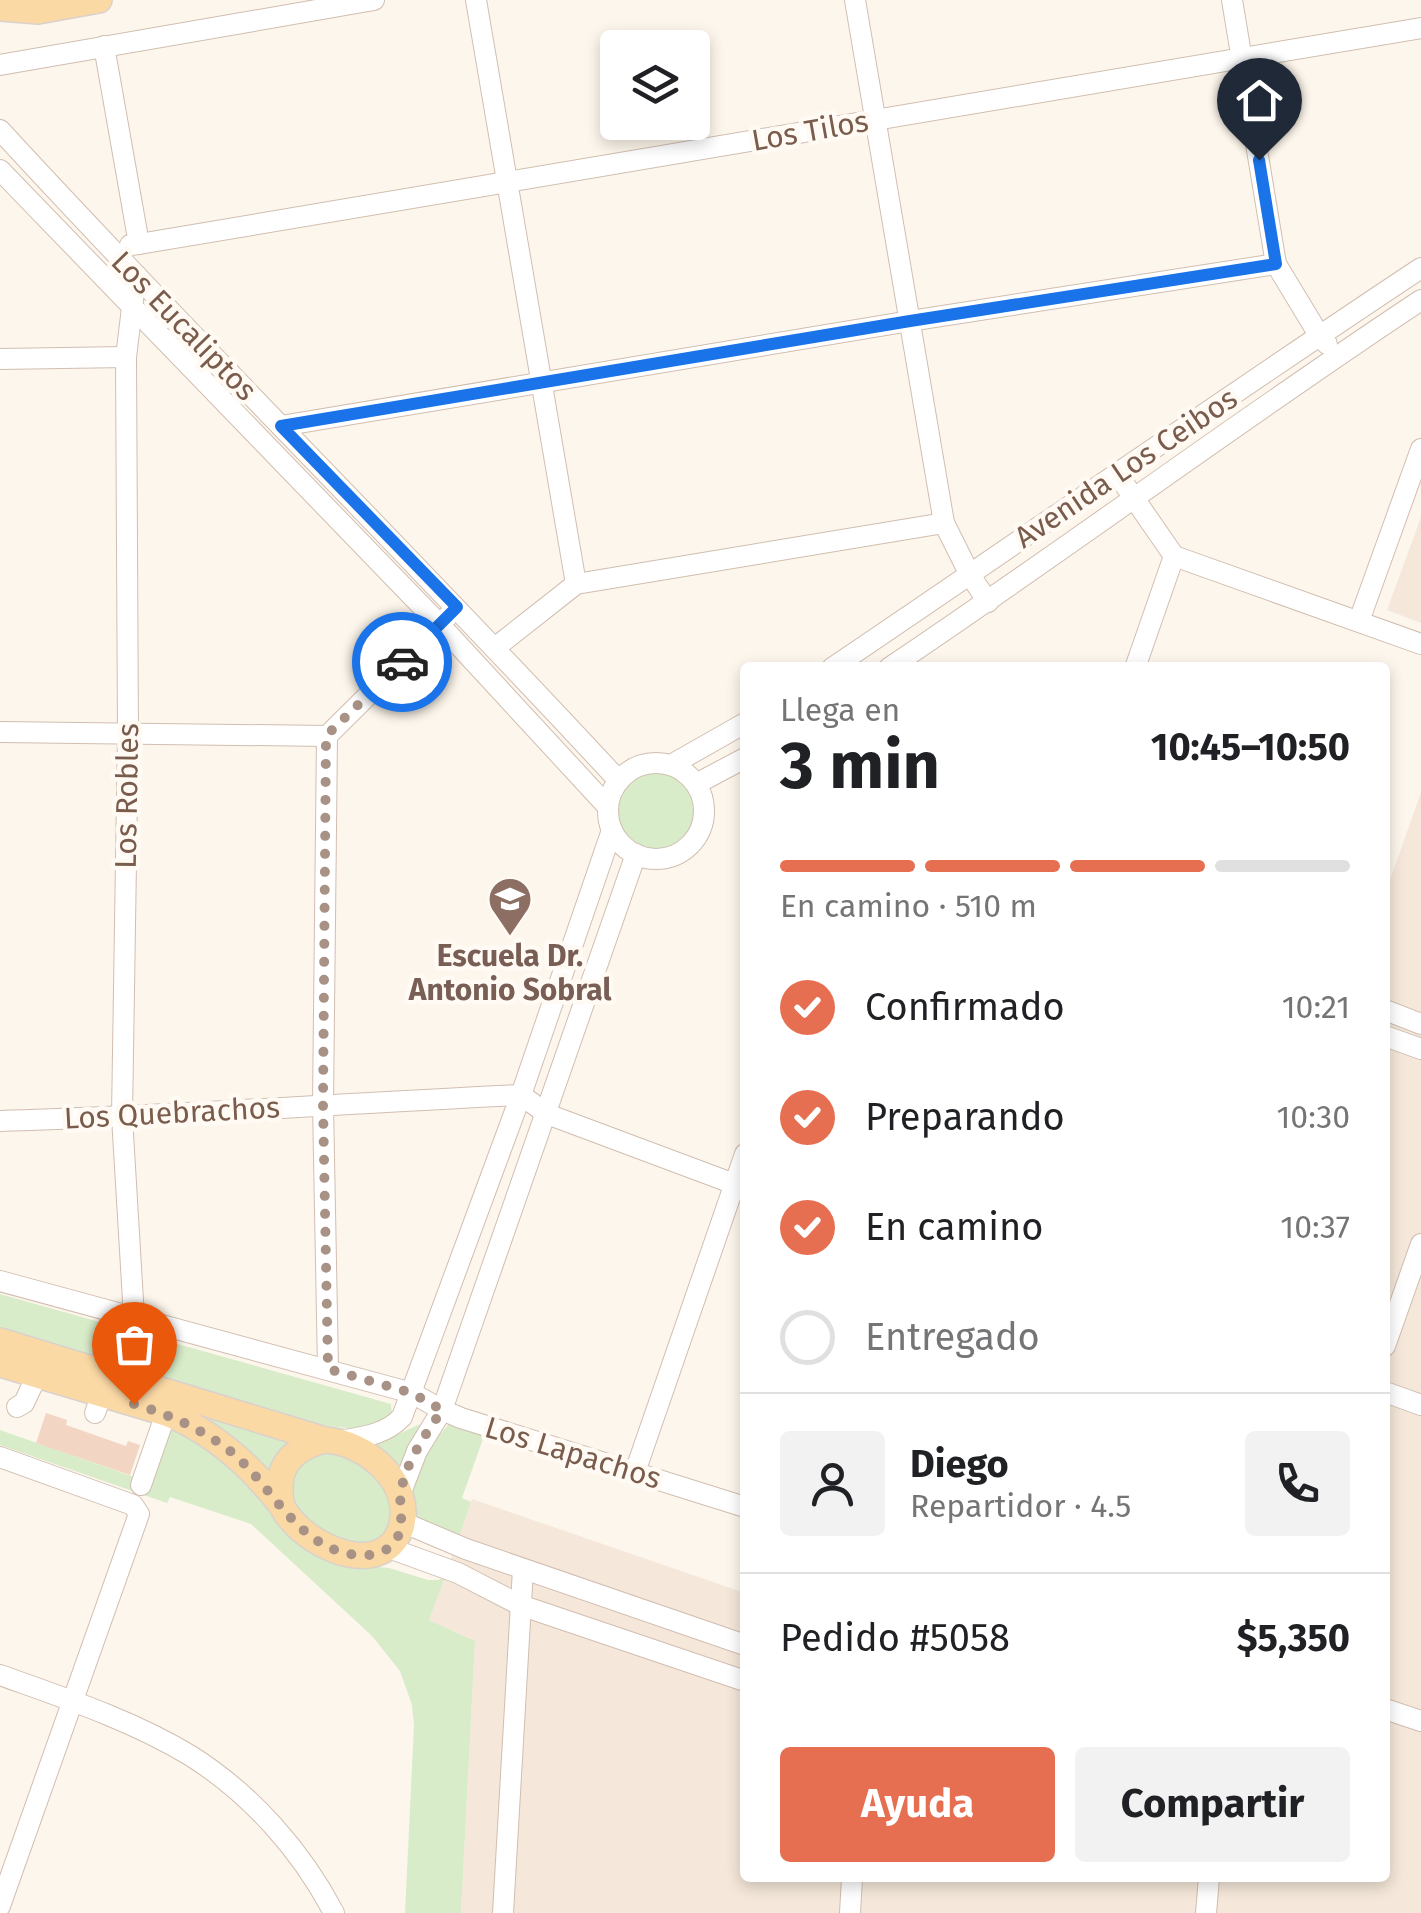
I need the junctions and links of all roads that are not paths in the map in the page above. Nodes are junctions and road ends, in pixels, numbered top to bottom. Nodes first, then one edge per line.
1 (99, 0) edge
2 (374, 0) edge
3 (476, 0) edge
4 (856, 0) edge
5 (1232, 0) edge
6 (0, 8) edge
7 (1421, 28) edge
8 (104, 46) junction
9 (1242, 57) junction
10 (0, 65) edge
11 (877, 119) junction
12 (0, 130) edge
13 (0, 170) edge
14 (508, 182) junction
15 (139, 244) junction
16 (109, 249) junction
17 (85, 258) junction
18 (1276, 264) junction
19 (1421, 268) edge
20 (136, 275) junction
21 (1421, 300) edge
22 (134, 308) junction
23 (910, 321) junction
24 (1319, 335) junction
25 (1338, 356) junction
26 (126, 357) junction
27 (0, 359) edge
28 (542, 383) junction
29 (281, 426) junction
30 (1421, 449) edge
31 (1118, 475) junction
32 (1135, 498) junction
33 (944, 524) junction
34 (1174, 556) junction
35 (970, 575) junction
36 (576, 584) junction
37 (988, 602) junction
38 (457, 607) junction
39 (1359, 621) junction
40 (440, 624) junction
41 (1421, 644) edge
42 (496, 647) junction
43 (841, 662) edge
44 (899, 662) edge
45 (1137, 662) edge
46 (740, 726) edge
47 (0, 732) edge
48 (128, 733) junction
49 (326, 736) junction
50 (740, 761) edge
51 (671, 765) junction
52 (618, 781) junction
53 (696, 784) junction
54 (608, 807) junction
55 (612, 830) junction
56 (636, 854) junction
57 (1390, 1012) edge
58 (1421, 1024) edge
59 (1390, 1038) edge
60 (1421, 1050) edge
61 (521, 1095) junction
62 (323, 1104) junction
63 (547, 1114) junction
64 (122, 1117) junction
65 (0, 1121) edge
66 (740, 1186) edge
67 (1421, 1244) edge
68 (0, 1281) edge
69 (134, 1318) junction
70 (1390, 1332) edge
71 (0, 1341) edge
72 (328, 1369) junction
73 (19, 1370) edge
74 (412, 1393) junction
75 (1390, 1394) edge
76 (1421, 1405) edge
77 (442, 1410) junction
78 (158, 1428) junction
79 (332, 1440) junction
80 (0, 1458) edge
81 (635, 1472) junction
82 (141, 1485) dead end
83 (400, 1495) junction
84 (282, 1506) junction
85 (740, 1506) edge
86 (402, 1522) junction
87 (389, 1548) junction
88 (523, 1569) junction
89 (520, 1604) junction
90 (740, 1643) edge
91 (0, 1675) edge
92 (740, 1679) edge
93 (74, 1702) junction
94 (1390, 1711) edge
95 (1421, 1722) edge
96 (852, 1882) edge
97 (1209, 1882) edge
98 (0, 1905) edge
99 (20, 1913) edge
100 (334, 1913) edge
101 (503, 1913) edge
102 (850, 1913) edge
103 (1206, 1913) edge

1 - 6 main road
2 - 8 street
3 - 14 street
4 - 11 street
5 - 9 street
7 - 9 street, Los Tilos
8 - 10 street
8 - 15 street
9 - 11 street, Los Tilos
9 - 18 street
11 - 14 street, Los Tilos
11 - 23 street
12 - 16 street, Los Eucaliptos
13 - 17 street, Los Eucaliptos
14 - 15 street, Los Tilos
14 - 28 street
15 - 16 street
16 - 17 street
16 - 20 street, Los Eucaliptos
17 - 22 street, Los Eucaliptos
18 - 23 street
18 - 24 street
19 - 24 street, Avenida Los Ceibos
20 - 22 street, Los Robles
20 - 29 street, Los Eucaliptos
21 - 25 street, Avenida Los Ceibos
22 - 26 street, Los Robles
22 - 40 street, Los Eucaliptos
23 - 28 street
23 - 33 street
24 - 25 street
24 - 31 street, Avenida Los Ceibos
25 - 32 street, Avenida Los Ceibos
26 - 27 street
26 - 48 street, Los Robles
28 - 29 street
28 - 36 street
29 - 38 street, Los Eucaliptos
30 - 39 street
31 - 32 street
31 - 35 street, Avenida Los Ceibos
32 - 34 street
32 - 37 street, Avenida Los Ceibos
33 - 35 street
33 - 36 street
34 - 39 street
34 - 45 street
35 - 37 street
35 - 43 street, Avenida Los Ceibos
36 - 42 street
37 - 44 street, Avenida Los Ceibos
38 - 40 street
38 - 42 street, Los Eucaliptos
39 - 41 street
40 - 49 street
40 - 54 street, Los Eucaliptos
42 - 52 street, Los Eucaliptos
46 - 51 street
47 - 48 street
48 - 49 street
48 - 64 street, Los Robles
49 - 62 street
50 - 53 street
51 - 52 street
51 - 53 street
52 - 54 street
53 - 56 street
54 - 55 street
55 - 56 street
55 - 61 street
56 - 63 street
57 - 58 street
59 - 60 street
61 - 62 street, Los Quebrachos
61 - 63 street
61 - 74 street
62 - 64 street, Los Quebrachos
62 - 72 street
63 - 66 street
63 - 77 street
64 - 65 street, Los Quebrachos
64 - 69 street, Los Robles
66 - 81 street
67 - 70 street
68 - 69 street, Los Lapachos
69 - 72 street, Los Lapachos
71 - 79 main road
72 - 74 street, Los Lapachos
73 - 78 main road
74 - 77 street, Los Lapachos
74 - 79 street
75 - 76 street
77 - 81 street, Los Lapachos
77 - 83 street
78 - 82 street
78 - 84 main road
79 - 83 main road
79 - 84 main road
80 - 93 street
81 - 85 street, Los Lapachos
83 - 86 main road
84 - 87 main road
86 - 87 main road
86 - 88 street
87 - 89 street
88 - 89 street
88 - 90 street
89 - 92 street
89 - 101 street
91 - 93 street
93 - 98 street
93 - 100 street
94 - 95 street
96 - 102 street
97 - 103 street
98 - 99 street

